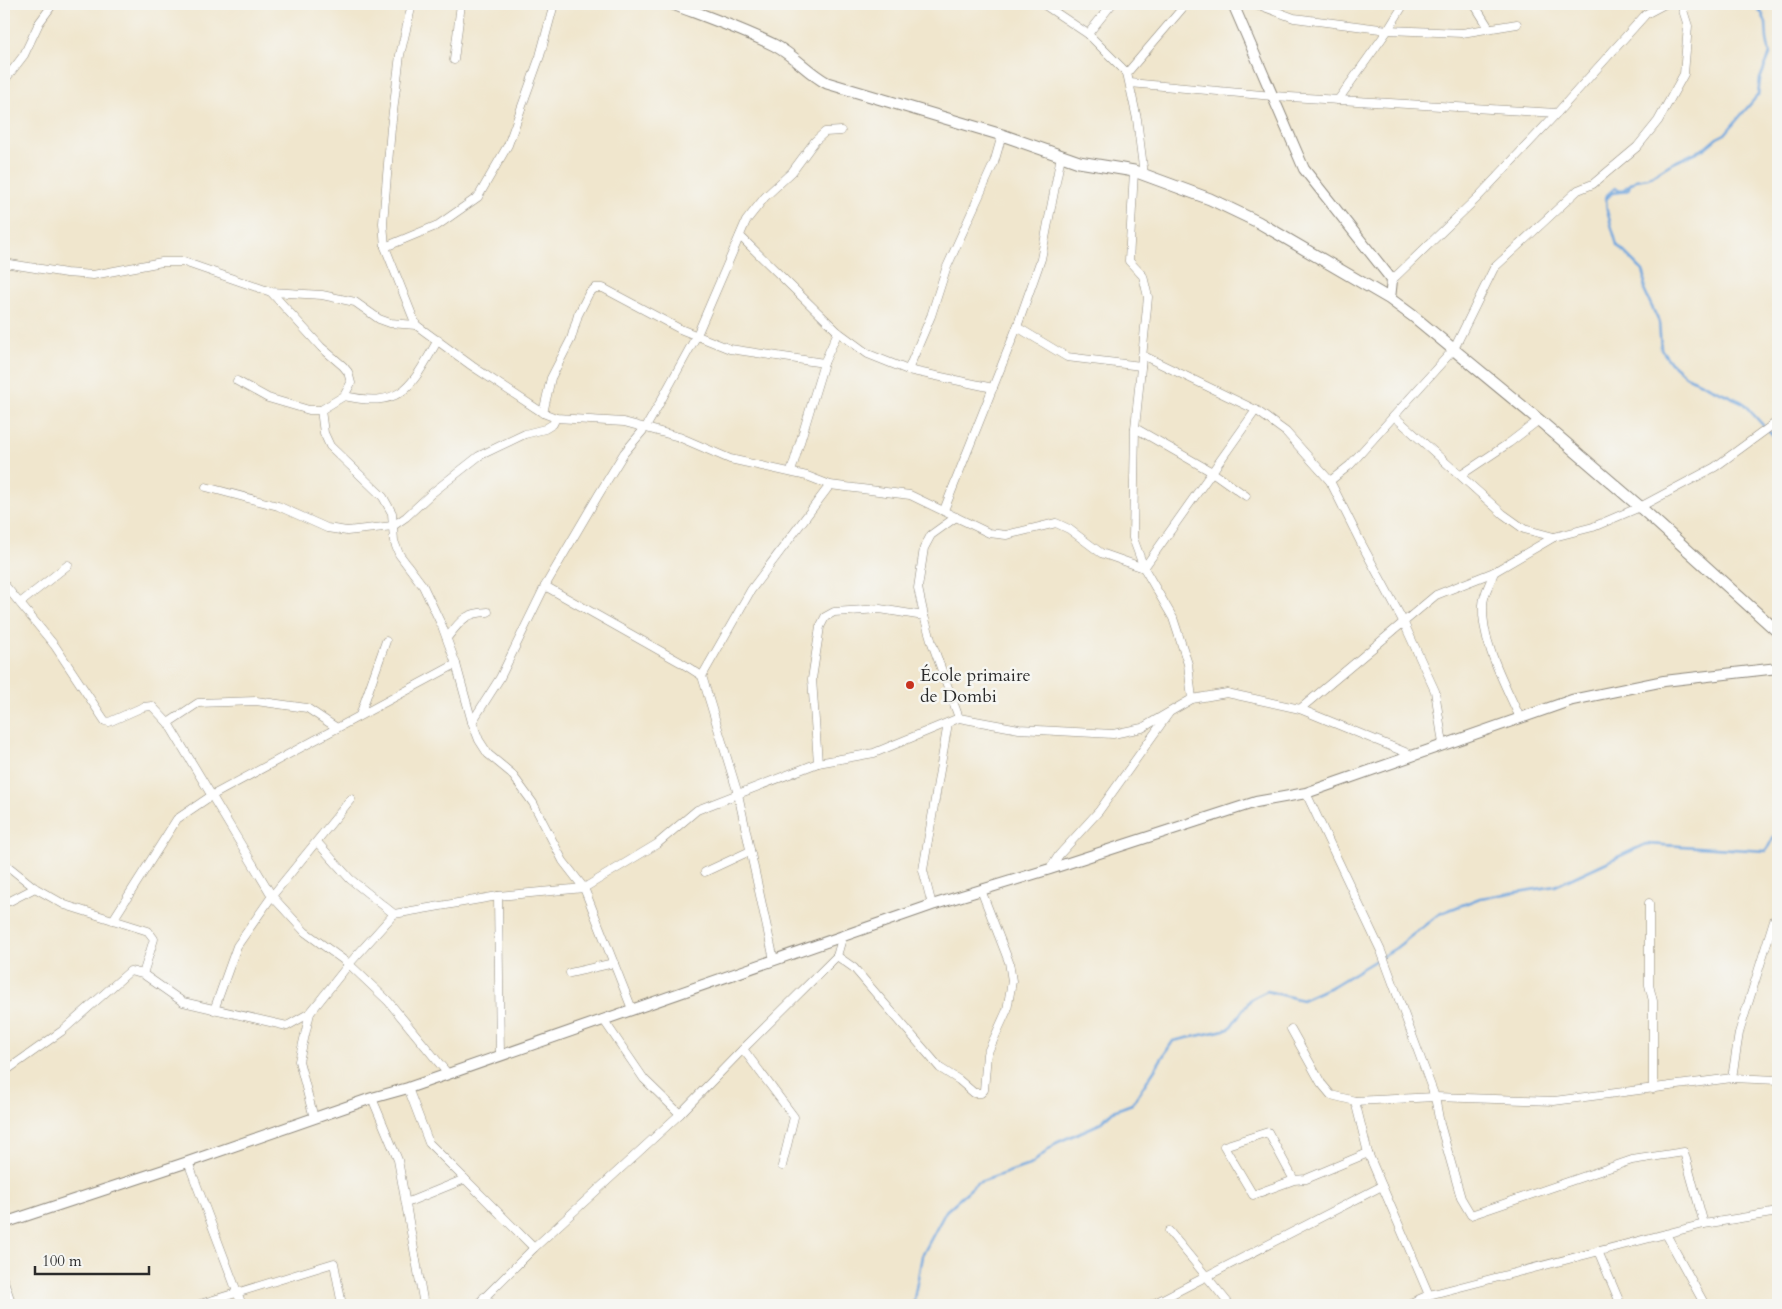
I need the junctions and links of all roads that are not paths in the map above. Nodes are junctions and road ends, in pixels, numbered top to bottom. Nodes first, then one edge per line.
1 (53, 4) edge
2 (412, 4) edge
3 (461, 4) edge
4 (554, 4) edge
5 (673, 4) edge
6 (1043, 4) edge
7 (1112, 4) edge
8 (1186, 4) edge
9 (1233, 4) edge
10 (1256, 4) edge
11 (1404, 4) edge
12 (1474, 4) edge
13 (1665, 4) edge
14 (1681, 4) edge
15 (1517, 24) dead end
16 (1489, 28) junction
17 (1388, 30) junction
18 (1088, 34) junction
19 (454, 60) dead end
20 (1127, 73) junction
21 (4, 81) edge
22 (1130, 83) junction
23 (1273, 96) junction
24 (1338, 100) junction
25 (1557, 114) junction
26 (841, 131) dead end
27 (1002, 135) junction
28 (1061, 156) junction
29 (1139, 173) junction
30 (740, 236) junction
31 (385, 247) junction
32 (4, 263) edge
33 (1392, 280) junction
34 (271, 292) junction
35 (1390, 299) junction
36 (416, 325) junction
37 (1018, 327) junction
38 (838, 332) junction
39 (697, 335) junction
40 (438, 340) junction
41 (1454, 349) junction
42 (1142, 355) junction
43 (824, 363) junction
44 (1141, 366) junction
45 (908, 370) junction
46 (237, 381) dead end
47 (993, 388) junction
48 (344, 396) junction
49 (322, 410) junction
50 (1256, 410) junction
51 (543, 412) junction
52 (1394, 416) junction
53 (556, 418) junction
54 (1539, 420) junction
55 (1778, 421) edge
56 (646, 427) junction
57 (1134, 428) junction
58 (791, 472) junction
59 (1212, 472) junction
60 (1461, 475) junction
61 (1330, 481) junction
62 (830, 485) junction
63 (206, 487) dead end
64 (1246, 496) dead end
65 (1640, 507) junction
66 (944, 510) junction
67 (956, 517) junction
68 (393, 526) junction
69 (1554, 537) junction
70 (68, 566) dead end
71 (1144, 568) junction
72 (1494, 572) junction
73 (4, 584) edge
74 (544, 586) junction
75 (20, 604) junction
76 (488, 612) dead end
77 (924, 616) junction
78 (1403, 621) junction
79 (1778, 632) edge
80 (447, 638) junction
81 (386, 642) dead end
82 (456, 664) junction
83 (1778, 668) edge
84 (702, 676) junction
85 (1192, 699) junction
86 (1300, 708) junction
87 (1170, 711) junction
88 (360, 715) junction
89 (959, 718) junction
90 (1520, 718) junction
91 (472, 722) junction
92 (168, 723) junction
93 (948, 723) junction
94 (337, 728) junction
95 (1443, 744) junction
96 (1412, 755) junction
97 (818, 763) junction
98 (1306, 793) junction
99 (738, 794) junction
100 (211, 796) junction
101 (351, 799) dead end
102 (317, 842) junction
103 (750, 851) junction
104 (4, 863) edge
105 (1050, 870) junction
106 (704, 872) dead end
107 (35, 888) junction
108 (584, 888) junction
109 (980, 890) junction
110 (272, 896) junction
111 (498, 896) junction
112 (4, 902) edge
113 (1649, 903) dead end
114 (932, 905) junction
115 (394, 914) junction
116 (113, 920) junction
117 (1774, 920) dead end
118 (843, 936) junction
119 (837, 956) junction
120 (774, 960) junction
121 (614, 963) junction
122 (349, 964) junction
123 (570, 973) dead end
124 (143, 974) junction
125 (632, 1009) junction
126 (214, 1010) junction
127 (310, 1013) junction
128 (603, 1019) junction
129 (1290, 1029) dead end
130 (743, 1050) junction
131 (500, 1056) junction
132 (4, 1072) edge
133 (448, 1074) junction
134 (1732, 1078) junction
135 (1778, 1080) edge
136 (408, 1088) junction
137 (1653, 1089) junction
138 (1435, 1097) junction
139 (372, 1098) junction
140 (1355, 1101) junction
141 (680, 1114) junction
142 (314, 1118) junction
143 (1368, 1153) junction
144 (188, 1162) junction
145 (782, 1166) dead end
146 (465, 1179) junction
147 (1294, 1180) junction
148 (1382, 1186) junction
149 (406, 1203) junction
150 (1778, 1212) edge
151 (4, 1223) edge
152 (1704, 1224) junction
153 (1169, 1231) dead end
154 (1666, 1234) junction
155 (534, 1248) junction
156 (1598, 1252) junction
157 (1206, 1277) junction
158 (4, 1280) edge
159 (237, 1293) junction
160 (1430, 1295) junction
161 (484, 1297) junction
162 (12, 1305) edge
163 (197, 1305) edge
164 (242, 1305) edge
165 (342, 1305) edge
166 (424, 1305) edge
167 (477, 1305) edge
168 (493, 1305) edge
169 (1153, 1305) edge
170 (1230, 1305) edge
171 (1406, 1305) edge
172 (1621, 1305) edge
173 (1705, 1305) edge

1 - 21 street
2 - 31 street
3 - 19 street
4 - 31 street
5 - 27 main road
6 - 18 street
7 - 18 street
8 - 20 street
9 - 23 street
10 - 17 street
11 - 17 street
12 - 16 street
13 - 25 street
14 - 41 street
15 - 16 street
16 - 17 street
17 - 24 street
18 - 20 street
20 - 22 street
22 - 23 street
22 - 29 street
23 - 24 street
23 - 33 street
24 - 25 street
25 - 33 street
26 - 30 street
27 - 28 main road
27 - 45 street
28 - 29 main road
28 - 37 street
29 - 35 main road
29 - 42 street
30 - 38 street
30 - 39 street
31 - 36 street
32 - 34 street
33 - 35 street
34 - 36 street
34 - 48 street
35 - 41 main road
36 - 40 street
37 - 44 street
37 - 47 street
38 - 43 street
38 - 45 street
39 - 43 street
39 - 51 street
39 - 56 street
40 - 48 street
40 - 51 street
41 - 52 street
41 - 54 main road
42 - 44 street
42 - 50 street
43 - 58 street
44 - 57 street
45 - 47 street
46 - 49 street
47 - 66 street
48 - 49 street
49 - 68 street
50 - 59 street
50 - 61 street
51 - 53 street
52 - 60 street
52 - 61 street
53 - 56 street
53 - 68 street
54 - 60 street
54 - 65 main road
55 - 65 street
56 - 58 street
56 - 74 street
57 - 59 street
57 - 71 street
58 - 62 street
59 - 64 street
59 - 71 street
60 - 69 street
61 - 78 street
62 - 66 street
62 - 84 street
63 - 68 street
65 - 69 street
65 - 79 main road
66 - 67 street
67 - 71 street
67 - 77 street
68 - 80 street
69 - 72 street
70 - 75 street
71 - 85 street
72 - 78 street
72 - 90 street
73 - 75 street
74 - 84 street
74 - 91 street
75 - 92 street
76 - 80 street
77 - 89 street
77 - 97 street
78 - 86 street
78 - 95 street
80 - 82 street
81 - 88 street
82 - 88 street
82 - 91 street
83 - 90 street
84 - 99 street
85 - 86 street
85 - 87 street
86 - 96 street
87 - 89 street
87 - 105 street
88 - 94 street
89 - 93 street
90 - 95 street
91 - 108 street
92 - 94 street
92 - 100 street
93 - 97 street
93 - 114 street
94 - 100 street
95 - 96 street
96 - 98 street
97 - 99 street
98 - 105 street
98 - 138 street
99 - 103 street
99 - 108 street
100 - 110 street
100 - 116 street
101 - 102 street
102 - 110 street
102 - 115 street
103 - 106 street
103 - 120 street
104 - 107 street
105 - 109 street
107 - 112 street
107 - 116 street
108 - 111 street
108 - 121 street
109 - 114 street
109 - 119 street
110 - 122 street
110 - 126 street
111 - 115 street
111 - 131 street
113 - 137 street
114 - 118 street
115 - 122 street
116 - 124 street
117 - 134 street
118 - 119 street
118 - 120 street
119 - 130 street
120 - 125 street
121 - 123 street
121 - 125 street
122 - 127 street
122 - 133 street
124 - 126 street
124 - 132 street
125 - 128 street
126 - 127 street
127 - 142 street
128 - 131 street
128 - 141 street
129 - 140 street
130 - 141 street
130 - 145 street
131 - 133 street
133 - 136 street
134 - 135 street
134 - 137 street
136 - 139 street
136 - 146 street
137 - 138 street
138 - 140 street
138 - 152 street
139 - 142 street
139 - 149 street
140 - 143 street
141 - 155 street
142 - 144 street
143 - 147 street
143 - 148 street
144 - 151 street
144 - 159 street
146 - 149 street
146 - 155 street
147 - 147 street
148 - 157 street
148 - 160 street
149 - 166 street
150 - 152 street
152 - 154 street
153 - 157 street
154 - 156 street
154 - 173 street
155 - 161 street
156 - 160 street
156 - 172 street
157 - 169 street
157 - 170 street
158 - 162 street
159 - 163 street
159 - 164 street
159 - 165 street
160 - 171 street
161 - 167 street
161 - 168 street

